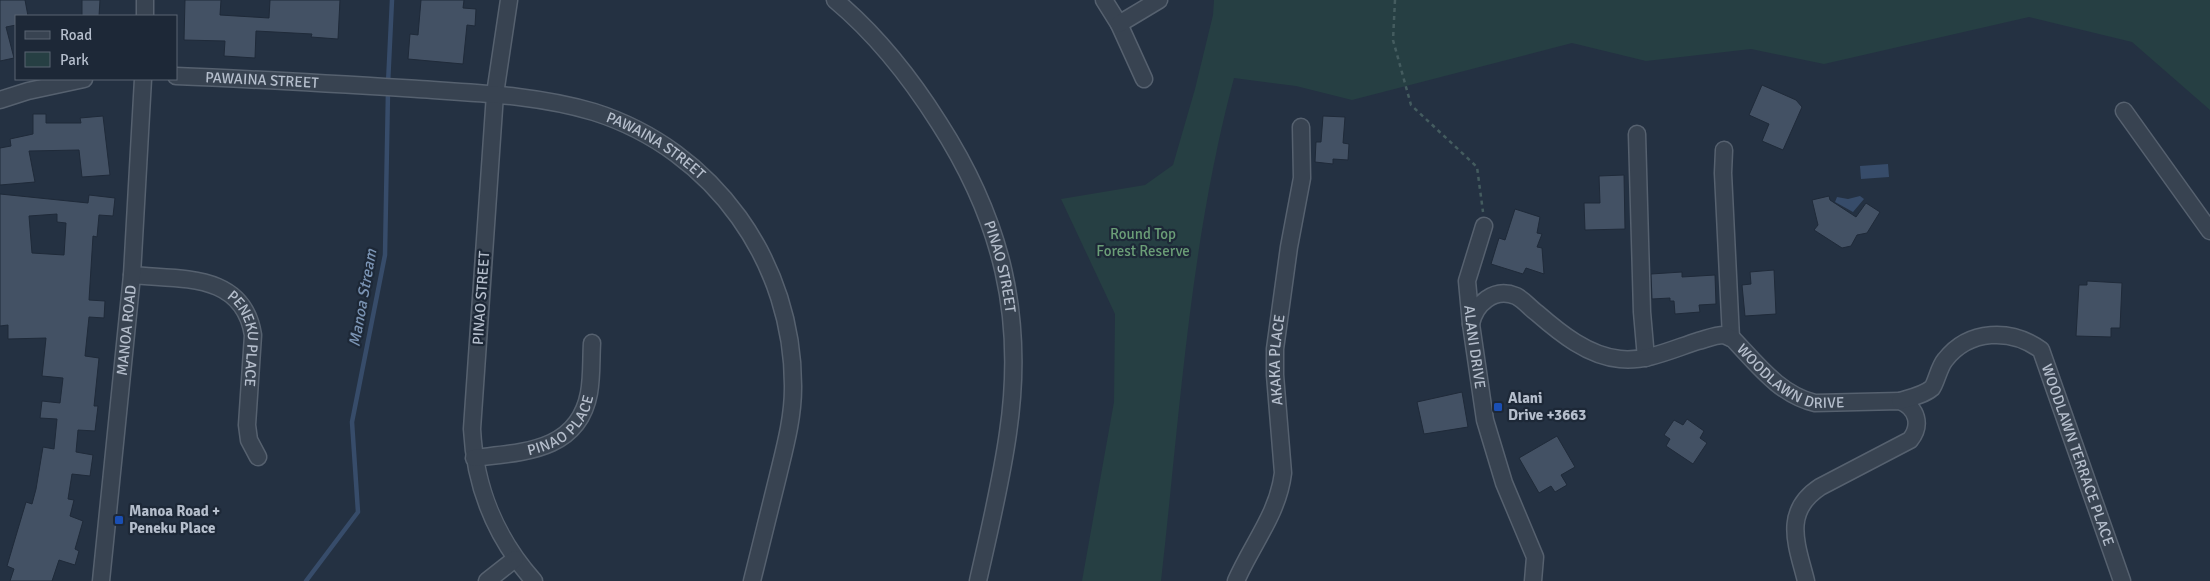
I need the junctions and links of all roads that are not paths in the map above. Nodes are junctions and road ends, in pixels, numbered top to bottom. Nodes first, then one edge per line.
1 (145, 0) edge
2 (509, 0) edge
3 (834, 0) edge
4 (1104, 0) edge
5 (1159, 0) edge
6 (145, 15) edge
7 (1119, 24) junction
8 (178, 76) edge
9 (1144, 79) dead end
10 (79, 80) edge
11 (143, 80) edge
12 (495, 94) junction
13 (0, 100) edge
14 (2124, 111) dead end
15 (1301, 128) dead end
16 (1636, 134) dead end
17 (1724, 150) dead end
18 (1484, 226) road end
19 (2210, 232) edge
20 (132, 275) junction
21 (1471, 324) junction
22 (1731, 338) junction
23 (592, 343) dead end
24 (1646, 358) junction
25 (1900, 401) junction
26 (258, 457) dead end
27 (474, 458) junction
28 (515, 559) junction
29 (101, 581) edge
30 (487, 581) edge
31 (534, 581) edge
32 (752, 581) edge
33 (978, 581) edge
34 (1236, 581) edge
35 (1533, 581) edge
36 (1806, 581) edge
37 (2122, 581) edge

1 - 6 street
2 - 12 street, PINAO STREET
3 - 33 street, PINAO STREET
4 - 7 street
5 - 7 street
7 - 9 street
8 - 12 street, PAWAINA STREET
10 - 13 street
11 - 20 street, MANOA ROAD
12 - 27 street, PINAO STREET
12 - 32 street, PAWAINA STREET
14 - 19 street
15 - 34 street, AKAKA PLACE
16 - 24 street
17 - 22 street
18 - 21 street, ALANI DRIVE
20 - 26 street, PENEKU PLACE
20 - 29 street, MANOA ROAD
21 - 24 street, WOODLAWN DRIVE
21 - 35 street, ALANI DRIVE
22 - 24 street, WOODLAWN DRIVE
22 - 25 street, WOODLAWN DRIVE
23 - 27 street, PINAO PLACE
25 - 36 street
25 - 37 street, WOODLAWN TERRACE PLACE
27 - 28 street, PINAO STREET
28 - 30 street
28 - 31 street, PINAO STREET

